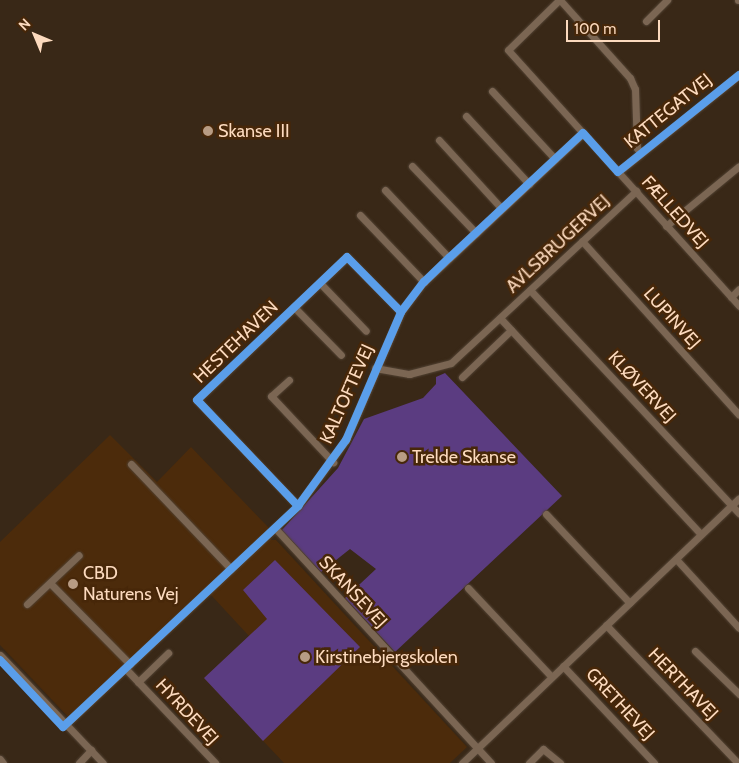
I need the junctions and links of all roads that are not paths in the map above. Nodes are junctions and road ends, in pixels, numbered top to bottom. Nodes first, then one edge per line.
1 (560, 0) edge
2 (667, 0) edge
3 (646, 21) dead end
4 (739, 75) edge
5 (492, 91) dead end
6 (466, 116) dead end
7 (583, 133) junction
8 (439, 140) dead end
9 (641, 153) junction
10 (555, 159) junction
11 (412, 166) dead end
12 (739, 166) edge
13 (618, 172) junction
14 (528, 184) junction
15 (386, 190) dead end
16 (636, 191) junction
17 (502, 209) junction
18 (360, 216) dead end
19 (666, 226) junction
20 (476, 234) junction
21 (582, 241) junction
22 (449, 258) junction
23 (424, 282) junction
24 (320, 283) junction
25 (739, 289) edge
26 (530, 290) junction
27 (731, 297) junction
28 (739, 306) edge
29 (294, 307) junction
30 (401, 312) junction
31 (500, 318) junction
32 (511, 330) junction
33 (366, 331) dead end
34 (341, 356) dead end
35 (375, 368) junction
36 (462, 377) dead end
37 (289, 380) dead end
38 (739, 414) edge
39 (333, 462) junction
40 (131, 464) dead end
41 (739, 498) edge
42 (732, 505) junction
43 (298, 506) junction
44 (739, 513) edge
45 (546, 514) dead end
46 (275, 528) junction
47 (701, 534) junction
48 (79, 555) dead end
49 (676, 559) junction
50 (231, 569) junction
51 (50, 583) junction
52 (468, 588) dead end
53 (630, 602) junction
54 (28, 604) dead end
55 (606, 625) junction
56 (739, 628) edge
57 (695, 651) dead end
58 (168, 653) dead end
59 (0, 655) edge
60 (128, 666) junction
61 (563, 666) junction
62 (552, 676) junction
63 (138, 682) junction
64 (739, 694) edge
65 (66, 724) junction
66 (478, 748) junction
67 (91, 750) junction
68 (0, 760) edge
69 (3, 763) edge
70 (79, 763) edge
71 (103, 763) edge
72 (215, 763) edge
73 (462, 763) edge
74 (492, 763) edge
75 (529, 763) edge
76 (560, 763) edge
77 (654, 763) edge
78 (738, 763) edge

1 - 7 street, FÆLLEDVEJ
1 - 9 street
2 - 3 street
4 - 9 street, KATTEGATVEJ
5 - 10 street
6 - 14 street
7 - 10 street, KALTOFTEVEJ
7 - 13 street, FÆLLEDVEJ
8 - 17 street
9 - 13 street, KATTEGATVEJ
10 - 14 street, KALTOFTEVEJ
11 - 20 street
12 - 19 street
13 - 16 street, FÆLLEDVEJ
14 - 17 street, KALTOFTEVEJ
15 - 22 street
16 - 19 street, FÆLLEDVEJ
16 - 21 street, AVLSBRUGERVEJ
17 - 20 street, KALTOFTEVEJ
18 - 23 street
19 - 27 street, FÆLLEDVEJ
20 - 22 street, KALTOFTEVEJ
21 - 26 street, AVLSBRUGERVEJ
21 - 38 street, LUPINVEJ
22 - 23 street, KALTOFTEVEJ
23 - 30 street, KALTOFTEVEJ
24 - 29 street, HESTEHAVEN
24 - 30 street, HESTEHAVEN
24 - 33 street
25 - 27 street
26 - 31 street, AVLSBRUGERVEJ
26 - 42 street, KLØVERVEJ
27 - 28 street, FÆLLEDVEJ
29 - 34 street
29 - 43 street, HESTEHAVEN
30 - 35 street, KALTOFTEVEJ
31 - 32 street
31 - 35 street, AVLSBRUGERVEJ
32 - 36 street
32 - 47 street
35 - 39 street, KALTOFTEVEJ
37 - 39 street, KALTOFTEVEJ
39 - 43 street, KALTOFTEVEJ
40 - 50 street
41 - 42 street
42 - 44 street, KLØVERVEJ
42 - 47 street
43 - 46 street, KALTOFTEVEJ
45 - 53 street
46 - 50 street, KALTOFTEVEJ
46 - 66 street, SKANSEVEJ
47 - 49 street
48 - 51 street
49 - 53 street
49 - 56 street
50 - 60 street, KALTOFTEVEJ
51 - 54 street
51 - 60 street, HYRDEVEJ
52 - 62 street
53 - 55 street
55 - 61 street
55 - 78 street, HERTHAVEJ
57 - 64 street
58 - 63 street, HYRDEVEJ
59 - 65 street
60 - 63 street, HYRDEVEJ
60 - 65 street, KALTOFTEVEJ
61 - 62 street
61 - 77 street, GRETHEVEJ
62 - 66 street
63 - 72 street, HYRDEVEJ
65 - 67 street
66 - 73 street
66 - 74 street, SKANSEVEJ
67 - 70 street
67 - 71 street
68 - 69 street
75 - 76 street

